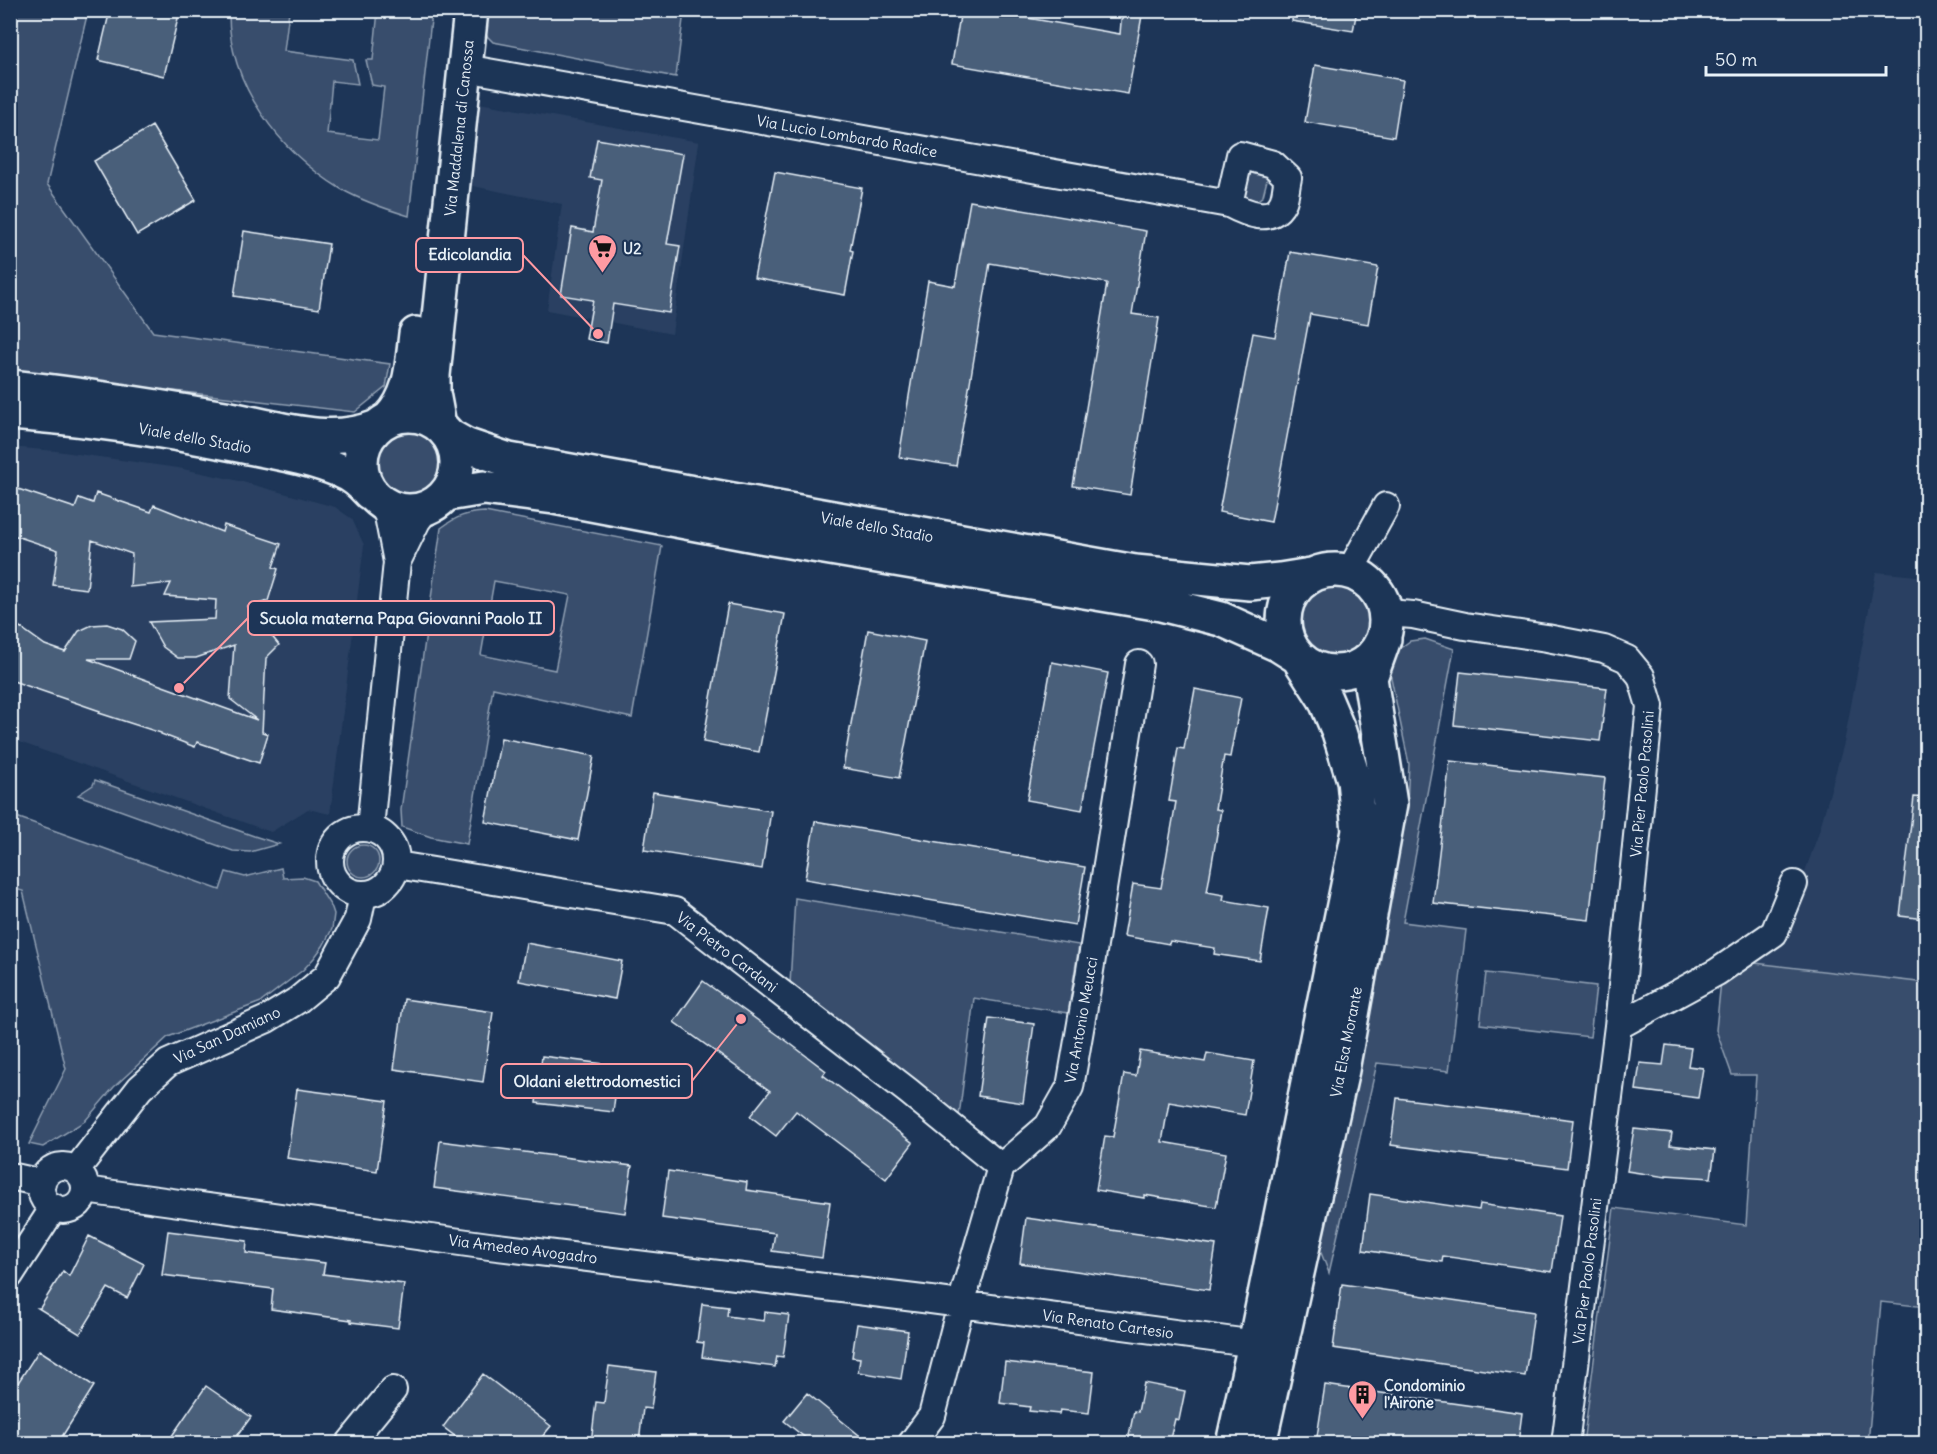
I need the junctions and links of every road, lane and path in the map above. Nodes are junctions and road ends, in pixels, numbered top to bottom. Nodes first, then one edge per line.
1 (453, 10) edge
2 (471, 10) edge
3 (453, 78) junction
4 (438, 131) junction
5 (451, 203) junction
6 (1229, 204) dead end
7 (427, 232) junction
8 (10, 387) edge
9 (10, 413) edge
10 (383, 423) junction
11 (444, 430) junction
12 (376, 498) junction
13 (437, 501) junction
14 (1386, 506) dead end
15 (397, 562) junction
16 (1350, 571) junction
17 (1311, 575) junction
18 (1394, 622) junction
19 (1298, 657) junction
20 (1139, 664) dead end
21 (370, 828) junction
22 (397, 865) junction
23 (1794, 884) dead end
24 (363, 895) junction
25 (1618, 1026) junction
26 (1342, 1070) junction
27 (1310, 1072) junction
28 (1001, 1167) junction
29 (10, 1176) edge
30 (81, 1180) junction
31 (42, 1183) junction
32 (54, 1207) junction
33 (10, 1275) edge
34 (961, 1304) junction
35 (1268, 1346) junction
36 (393, 1390) dead end
37 (349, 1443) edge
38 (911, 1443) edge
39 (1233, 1443) edge
40 (1259, 1443) edge
41 (1565, 1443) edge

1 - 3 street
2 - 3 street, Via Maddalena di Canossa
3 - 4 street, Via Maddalena di Canossa
3 - 5 street, Via Maddalena di Canossa
3 - 6 street, Via Lucio Lombardo Radice
4 - 5 street
4 - 7 street, Via Maddalena di Canossa
5 - 7 street
5 - 11 street, Via Maddalena di Canossa
7 - 10 street, Via Maddalena di Canossa
8 - 10 street, Viale dello Stadio
9 - 12 street, Viale dello Stadio
10 - 11 street, Viale dello Stadio
10 - 12 street
11 - 13 street
11 - 17 street, Viale dello Stadio
12 - 13 street, Viale dello Stadio
12 - 15 street
13 - 15 street
13 - 19 street, Viale dello Stadio
14 - 16 street
15 - 21 street
16 - 17 street
16 - 18 street
17 - 19 street
18 - 19 street
18 - 25 street, Via Pier Paolo Pasolini
18 - 26 street, Via Elsa Morante
19 - 27 street, Via Elsa Morante
20 - 28 street, Via Antonio Meucci
21 - 22 street
21 - 24 street
22 - 24 street
22 - 28 street, Via Pietro Cardani
23 - 25 street
24 - 30 street, Via San Damiano
25 - 41 street, Via Pier Paolo Pasolini
26 - 27 street
26 - 35 street, Via Elsa Morante
27 - 35 street, Via Elsa Morante
28 - 34 street
29 - 31 street
30 - 31 street
30 - 32 street, Via San Damiano
30 - 34 street, Via Amedeo Avogadro
31 - 32 street
32 - 33 street
34 - 35 street, Via Renato Cartesio
34 - 38 street
35 - 39 street, Via Elsa Morante
35 - 40 street, Via Elsa Morante
36 - 37 street

